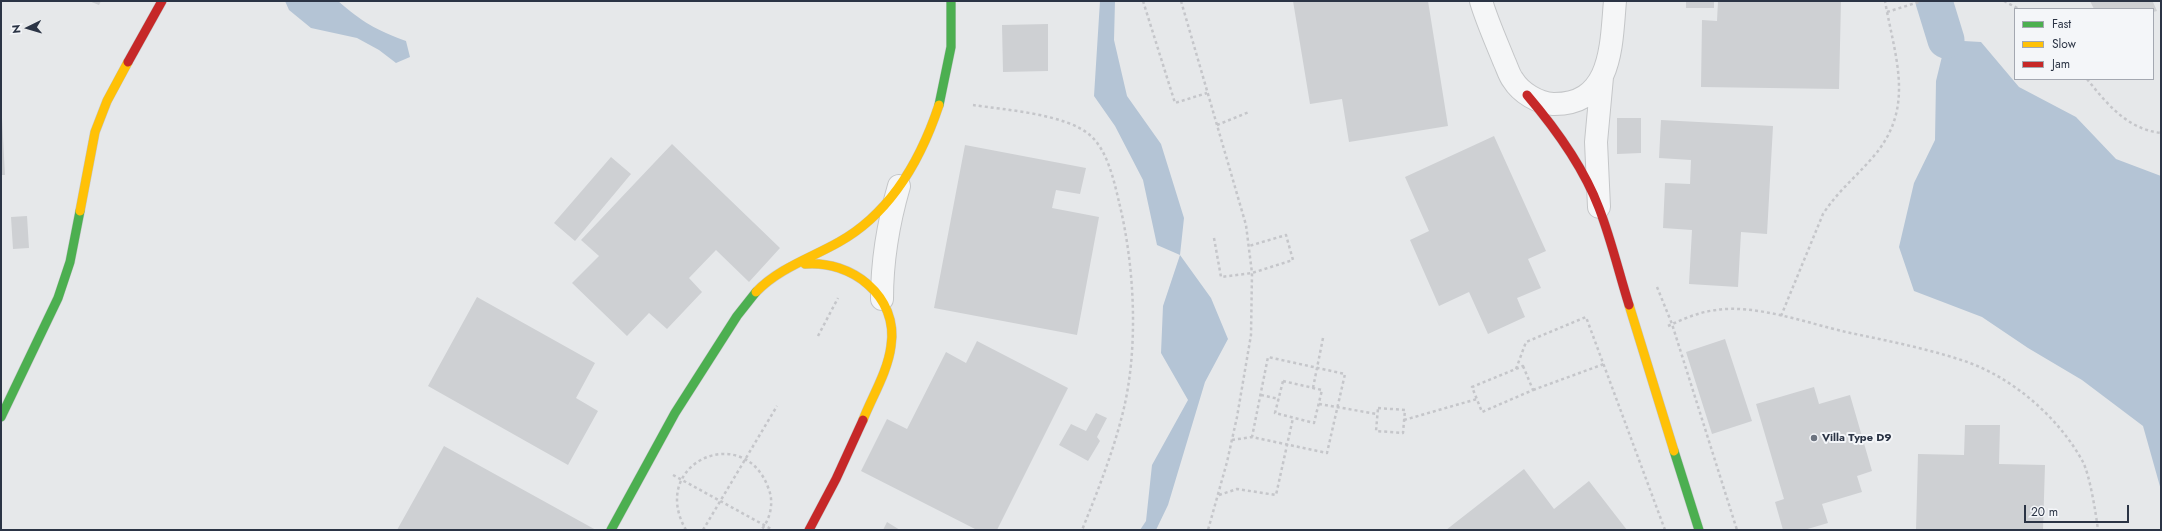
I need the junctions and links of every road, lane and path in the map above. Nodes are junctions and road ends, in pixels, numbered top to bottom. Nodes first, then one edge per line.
1 (162, 1) edge
2 (951, 1) edge
3 (1143, 1) edge
4 (1181, 1) edge
5 (1481, 1) edge
6 (1615, 1) edge
7 (1885, 1) edge
8 (1922, 1) edge
9 (2004, 1) edge
10 (2017, 8) edge
11 (1887, 12) junction
12 (1602, 77) junction
13 (2088, 80) edge
14 (1207, 93) junction
15 (1527, 95) junction
16 (973, 104) dead end
17 (1249, 112) dead end
18 (1217, 125) junction
19 (2161, 133) edge
20 (899, 186) junction
21 (1599, 208) junction
22 (1214, 238) dead end
23 (1249, 246) junction
24 (795, 265) junction
25 (852, 272) junction
26 (1252, 273) junction
27 (882, 299) junction
28 (1781, 316) junction
29 (818, 336) dead end
30 (1639, 337) junction
31 (1323, 338) dead end
32 (1604, 364) junction
33 (1317, 368) junction
34 (1516, 369) junction
35 (1313, 388) junction
36 (1533, 390) junction
37 (1261, 396) junction
38 (1279, 399) junction
39 (1477, 399) junction
40 (1319, 404) junction
41 (777, 406) dead end
42 (1338, 407) junction
43 (1377, 414) junction
44 (1, 417) edge
45 (1293, 418) junction
46 (1404, 420) junction
47 (1252, 437) junction
48 (1232, 440) junction
49 (1287, 444) junction
50 (746, 459) junction
51 (647, 461) junction
52 (681, 479) junction
53 (1218, 495) junction
54 (720, 501) junction
55 (765, 525) junction
56 (1699, 528) edge
57 (611, 530) edge
58 (686, 530) edge
59 (703, 530) edge
60 (761, 530) edge
61 (774, 530) edge
62 (809, 530) edge
63 (1082, 530) edge
64 (1208, 530) edge
65 (1665, 530) edge
66 (2098, 530) edge

1 - 44 street
2 - 20 street
3 - 14 path
4 - 14 path
5 - 15 street
6 - 12 street
7 - 11 path
8 - 11 path
9 - 10 path
11 - 28 path
12 - 15 street
12 - 21 street
13 - 19 path
14 - 18 path
15 - 21 street
16 - 63 path
17 - 18 path
18 - 23 path
20 - 24 street
20 - 27 street
21 - 30 street
22 - 26 path
23 - 26 path
23 - 26 path
24 - 25 street
24 - 51 street
25 - 27 street
25 - 29 path
26 - 48 path
27 - 62 street
28 - 30 path
28 - 66 path
30 - 56 street
31 - 33 path
32 - 34 path
32 - 36 path
32 - 65 path
33 - 35 path
33 - 37 path
33 - 42 path
34 - 36 path
34 - 39 path
35 - 38 path
35 - 40 path
36 - 39 path
37 - 38 path
37 - 47 path
38 - 45 path
39 - 46 path
40 - 42 path
40 - 45 path
41 - 50 path
42 - 43 path
42 - 49 path
43 - 46 path
43 - 46 path
45 - 49 path
47 - 48 path
47 - 49 path
48 - 53 path
49 - 53 path
50 - 52 path
50 - 54 path
50 - 55 path
51 - 52 path
51 - 57 street
52 - 54 path
52 - 58 path
53 - 64 path
54 - 55 path
54 - 59 path
55 - 60 path
55 - 61 path

